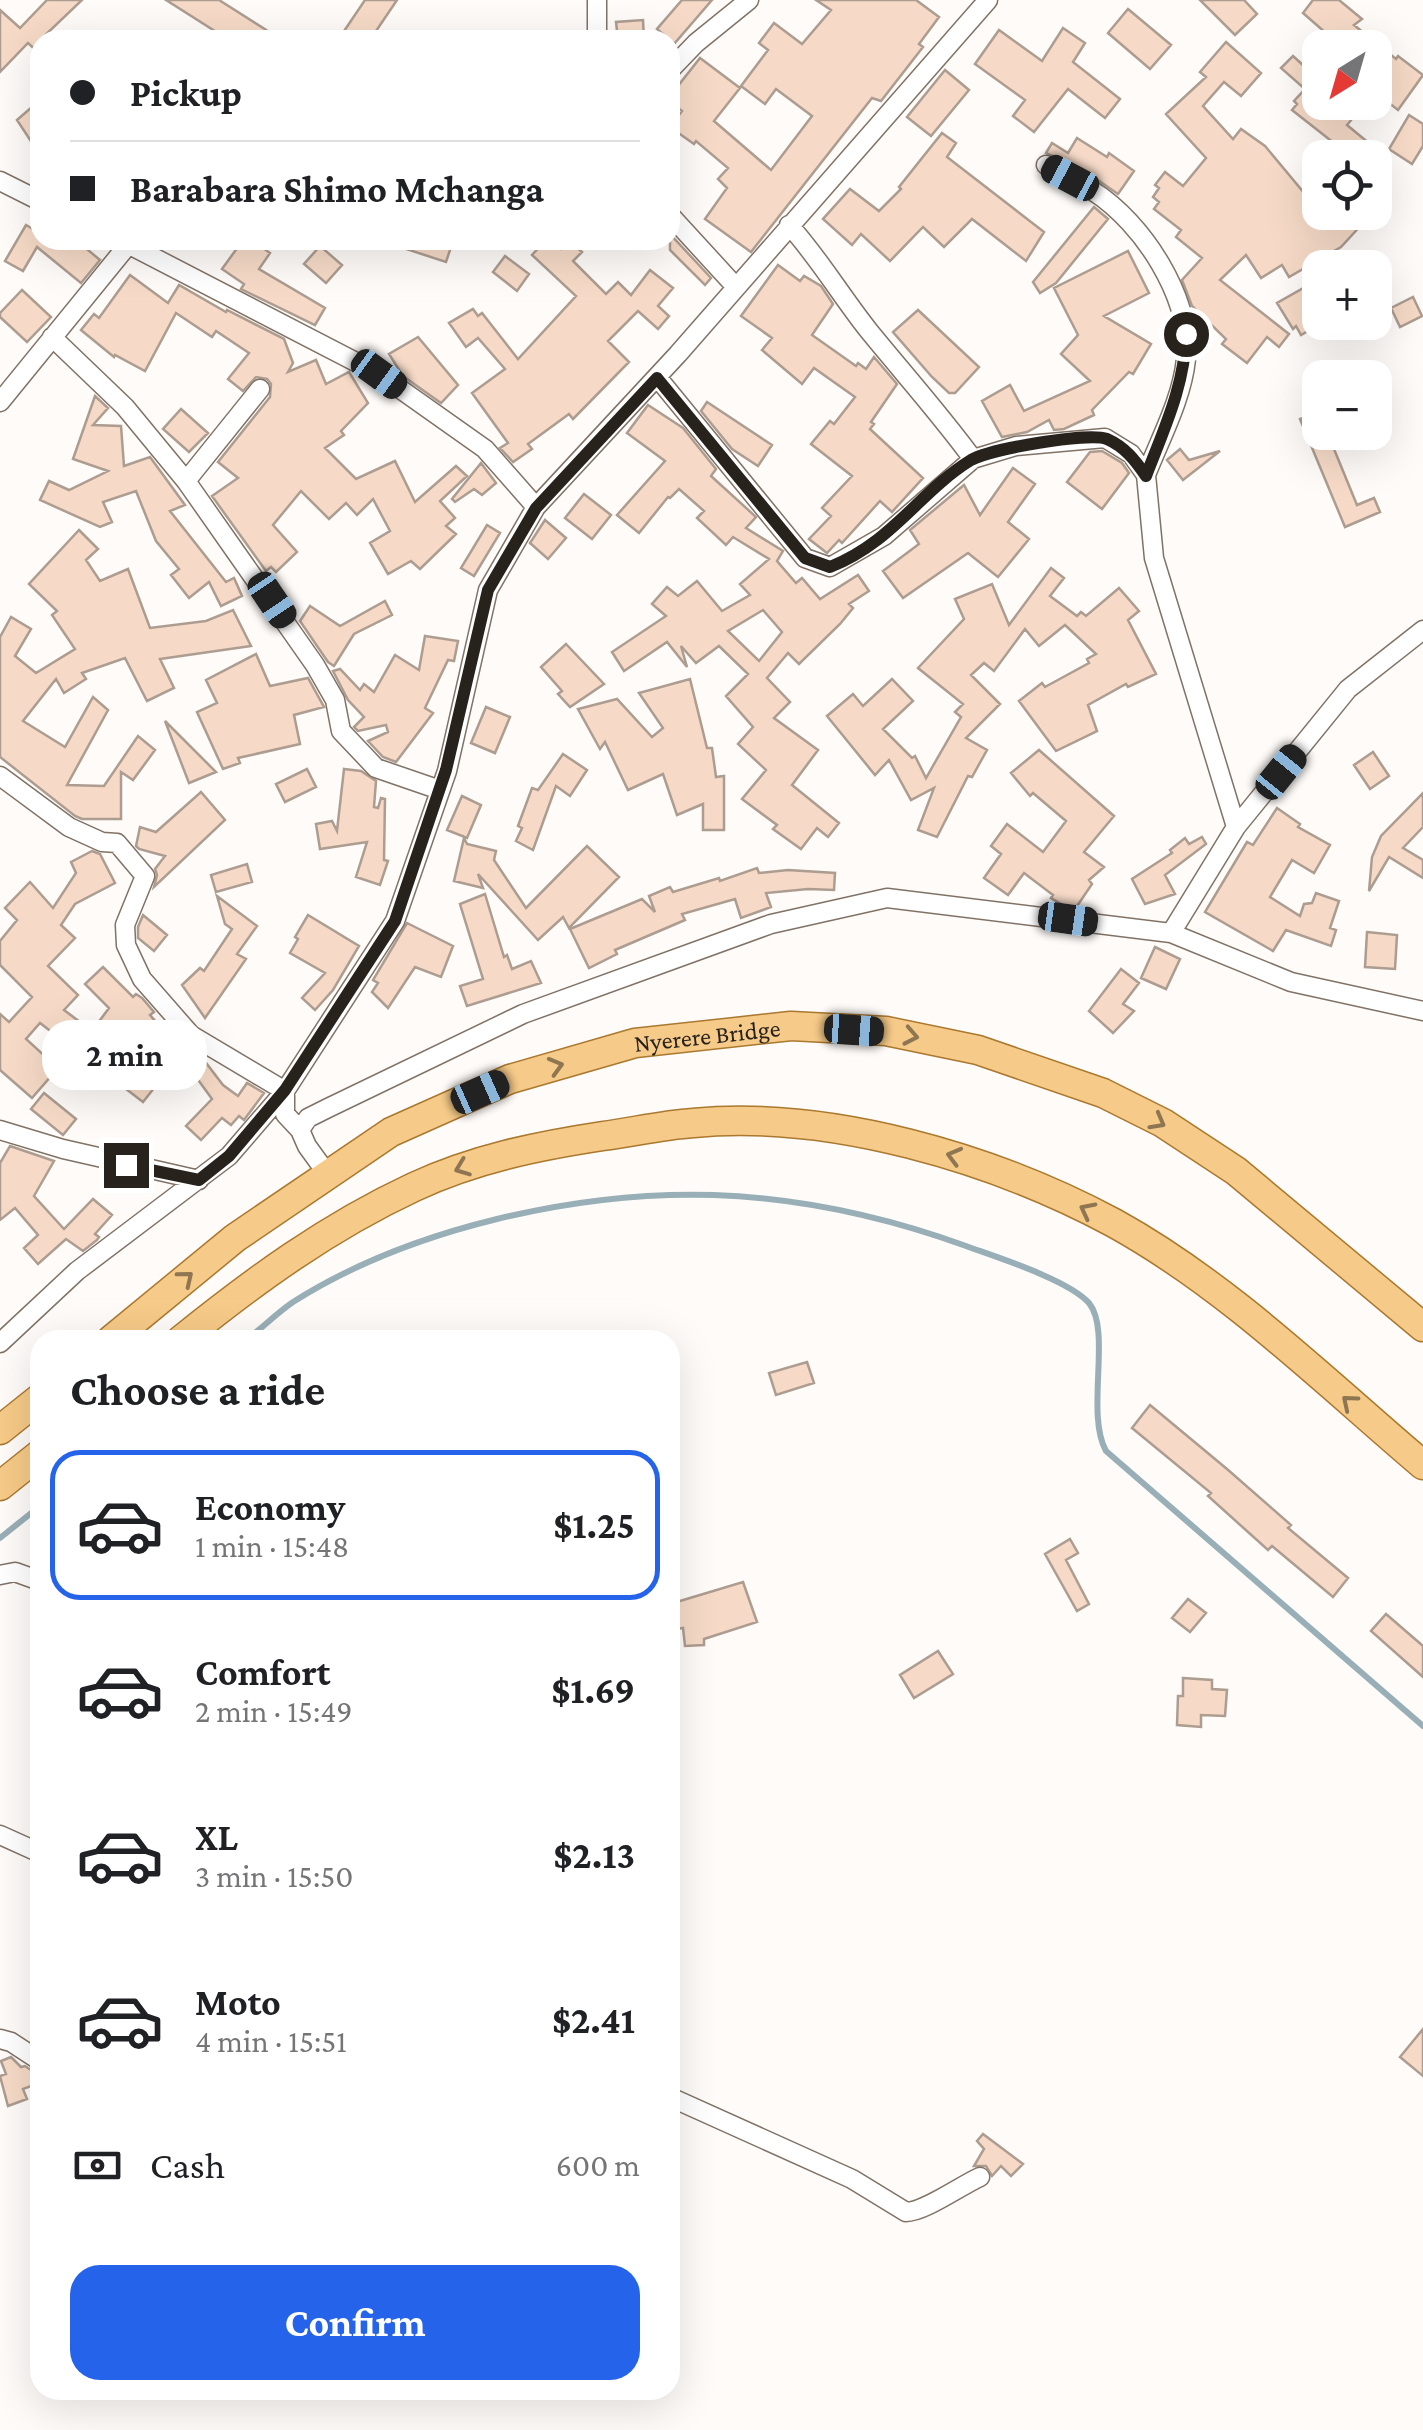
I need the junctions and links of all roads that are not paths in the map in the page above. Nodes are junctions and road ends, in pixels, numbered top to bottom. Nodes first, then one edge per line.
1 (597, 0) edge
2 (750, 0) edge
3 (988, 0) edge
4 (597, 30) edge
5 (680, 60) edge
6 (1046, 166) dead end
7 (0, 181) edge
8 (30, 195) edge
9 (789, 225) junction
10 (680, 226) edge
11 (120, 250) edge
12 (144, 250) edge
13 (735, 286) junction
14 (52, 337) junction
15 (657, 378) junction
16 (260, 389) dead end
17 (0, 402) edge
18 (972, 459) junction
19 (1146, 476) junction
20 (186, 481) junction
21 (536, 508) junction
22 (1420, 636) edge
23 (0, 776) edge
24 (440, 790) junction
25 (1236, 827) junction
26 (1171, 933) junction
27 (1423, 1011) edge
28 (285, 1090) junction
29 (0, 1130) edge
30 (300, 1130) junction
31 (328, 1175) junction
32 (199, 1180) junction
33 (1423, 1327) edge
34 (123, 1330) edge
35 (193, 1330) edge
36 (0, 1343) edge
37 (30, 1406) edge
38 (0, 1430) edge
39 (30, 1462) edge
40 (1423, 1465) edge
41 (0, 1486) edge
42 (0, 1574) edge
43 (30, 1577) edge
44 (0, 1835) edge
45 (30, 1849) edge
46 (0, 2039) edge
47 (30, 2054) edge
48 (680, 2102) edge
49 (980, 2177) dead end

1 - 4 street
2 - 5 street
3 - 9 street
6 - 19 street
7 - 8 street
9 - 13 street
9 - 18 street
10 - 13 street
11 - 14 street
12 - 21 street
13 - 15 street
14 - 17 street
14 - 20 street
15 - 18 street
15 - 21 street
16 - 20 street
18 - 19 street
19 - 25 street
20 - 24 street
21 - 24 street
22 - 25 street
23 - 28 street
24 - 28 street
25 - 26 street
26 - 27 street
26 - 30 street
28 - 30 street
28 - 32 street
29 - 32 street
30 - 31 street
31 -> 33 main road, Nyerere Bridge
34 -> 31 main road, Nyerere Bridge
32 - 36 street
40 -> 35 main road
37 - 38 main road
39 - 41 main road
42 - 43 street
44 - 45 street
46 - 47 street
48 - 49 street

